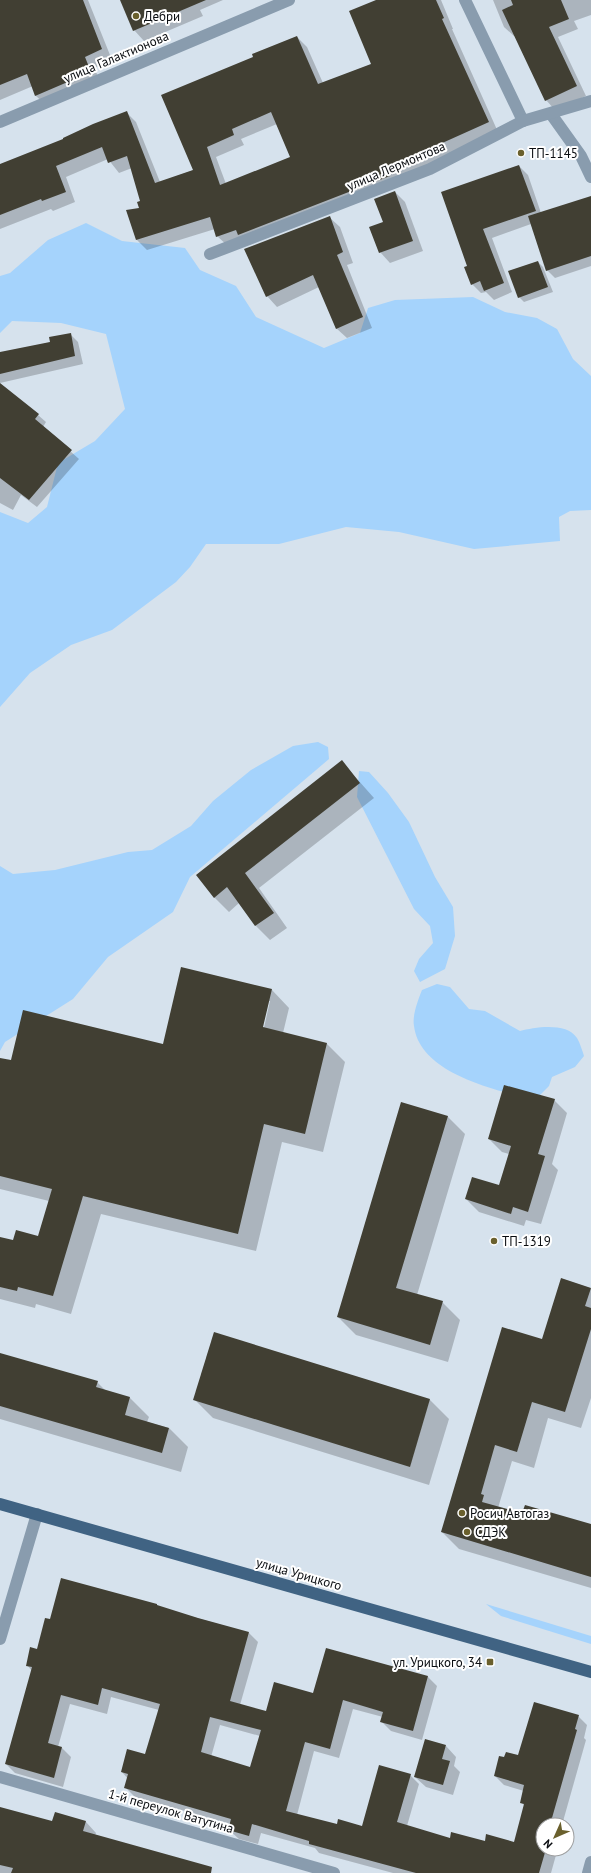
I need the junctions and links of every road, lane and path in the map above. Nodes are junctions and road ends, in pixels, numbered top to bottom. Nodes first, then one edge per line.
1 (289, 0) edge
2 (465, 0) edge
3 (591, 101) edge
4 (551, 114) junction
5 (0, 122) edge
6 (523, 122) junction
7 (591, 178) edge
8 (210, 254) dead end
9 (0, 1504) edge
10 (36, 1514) junction
11 (0, 1639) edge
12 (591, 1672) edge
13 (0, 1777) edge
14 (591, 1862) edge
15 (334, 1873) edge
16 (588, 1873) edge

1 - 5 street, улица Галактионова
2 - 6 street
3 - 4 street, улица Лермонтова
4 - 6 street, улица Лермонтова
4 - 7 street
6 - 8 street, улица Лермонтова
9 - 10 main road, улица Урицкого
10 - 11 street
10 - 12 main road, улица Урицкого
13 - 15 street, 1-й переулок Ватутина
14 - 16 street

